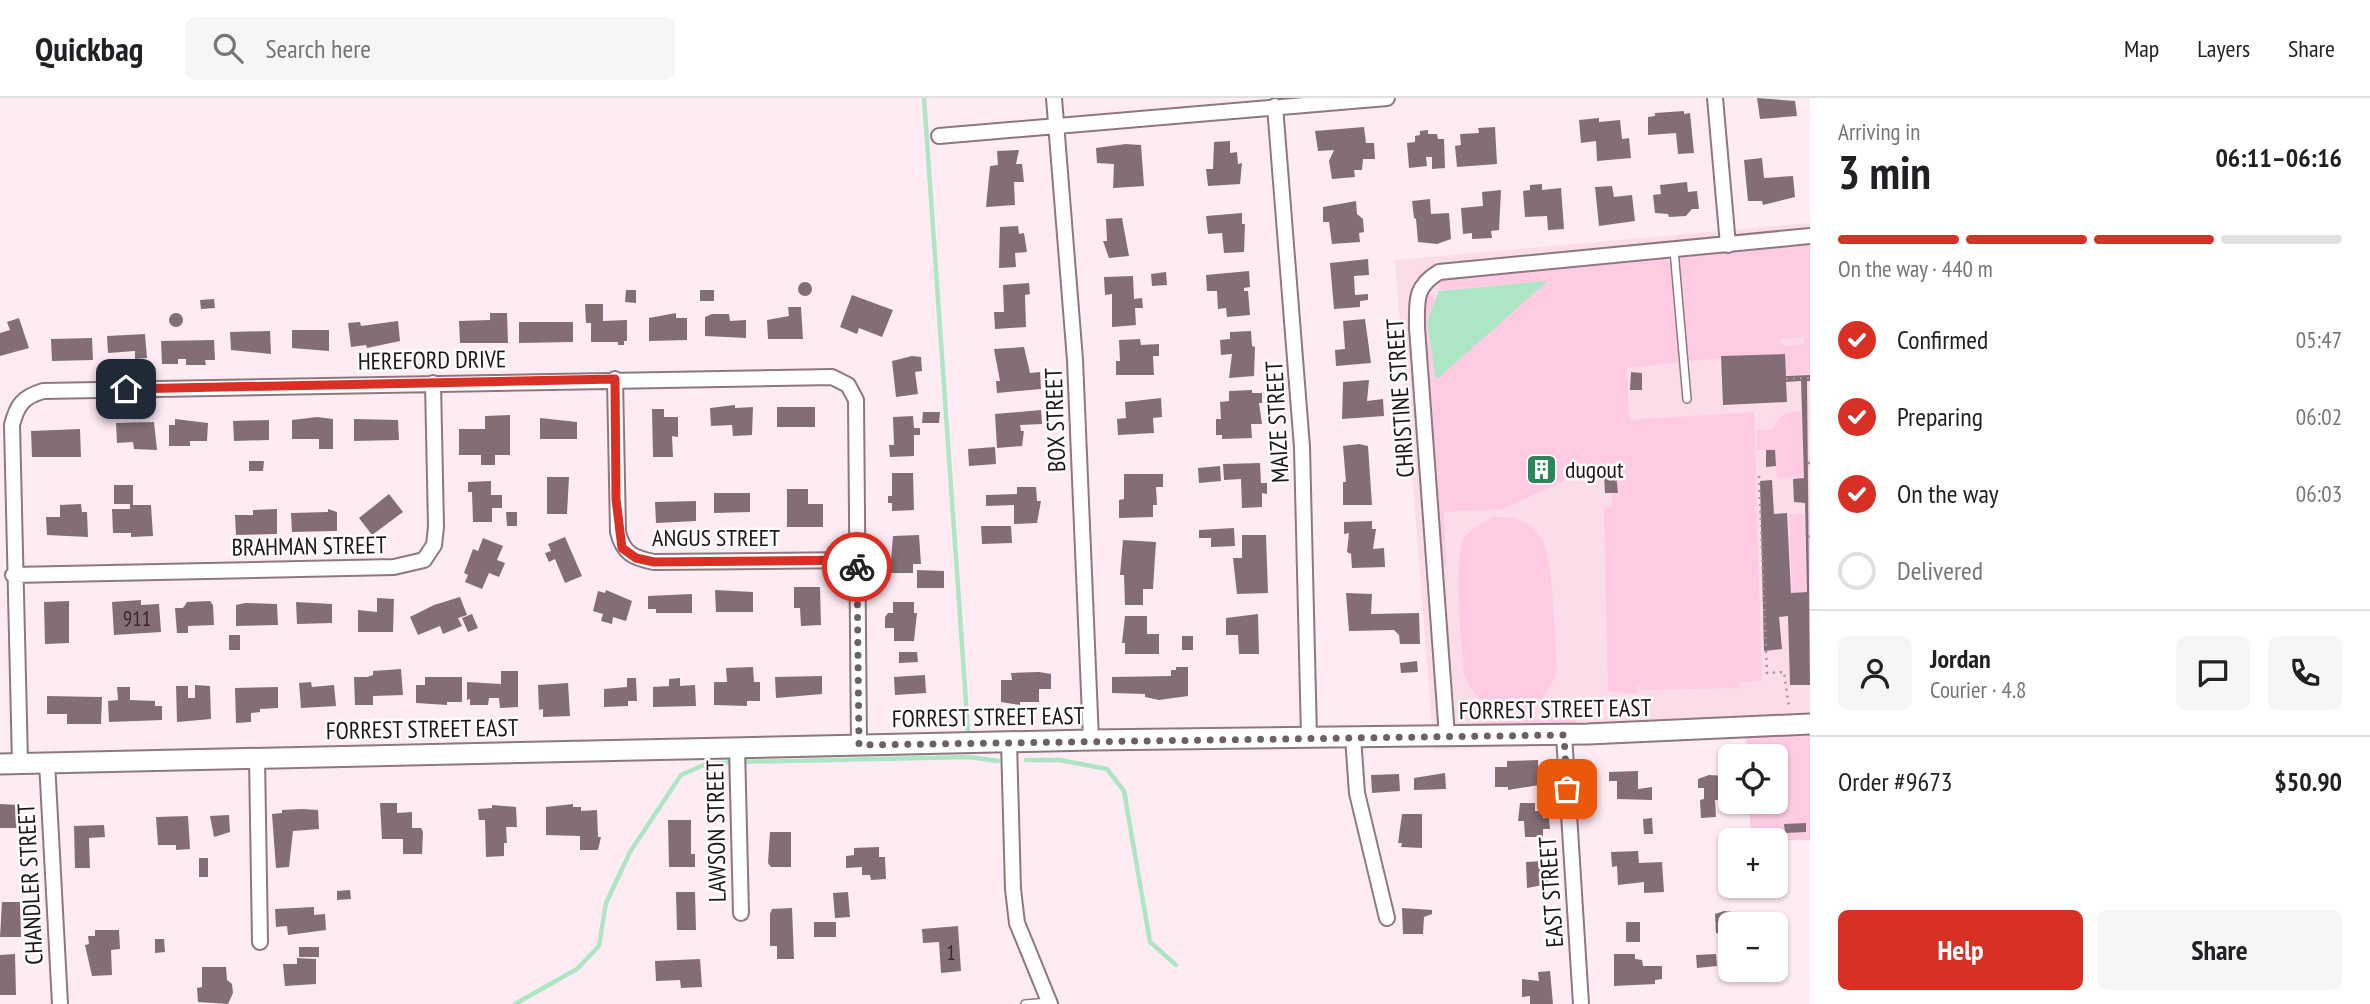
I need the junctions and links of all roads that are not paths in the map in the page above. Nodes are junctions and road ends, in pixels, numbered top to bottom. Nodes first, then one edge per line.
1 (1054, 98) edge
2 (1387, 98) edge
3 (1715, 98) edge
4 (1275, 106) junction
5 (1056, 125) junction
6 (939, 136) dead end
7 (1810, 236) edge
8 (1728, 245) junction
9 (1674, 250) junction
10 (615, 379) junction
11 (433, 383) junction
12 (1687, 399) dead end
13 (857, 560) junction
14 (13, 575) junction
15 (1805, 718) edge
16 (1564, 735) junction
17 (1447, 736) junction
18 (1309, 737) junction
19 (1353, 737) junction
20 (1091, 740) junction
21 (1009, 742) junction
22 (859, 745) junction
23 (737, 747) junction
24 (257, 758) junction
25 (47, 762) junction
26 (0, 764) edge
27 (20, 764) junction
28 (741, 913) dead end
29 (1387, 918) dead end
30 (260, 942) dead end
31 (1050, 1003) edge
32 (60, 1004) edge
33 (1025, 1004) edge
34 (1581, 1004) edge

1 - 5 street, BOX STREET
2 - 4 street
3 - 8 street
4 - 5 street
4 - 18 street, MAIZE STREET
5 - 6 street
5 - 20 street, BOX STREET
7 - 8 street, CHRISTINE STREET
8 - 9 street, CHRISTINE STREET
9 - 12 lane
9 - 17 street, CHRISTINE STREET
10 - 11 street, HEREFORD DRIVE
10 - 13 street, ANGUS STREET
10 - 13 street, HEREFORD DRIVE
11 - 14 street, HEREFORD DRIVE
11 - 14 street, BRAHMAN STREET
13 - 22 street, HEREFORD DRIVE
14 - 27 street, HEREFORD DRIVE
15 - 16 main road, FORREST STREET EAST
16 - 17 main road, FORREST STREET EAST
16 - 34 street, EAST STREET
17 - 19 main road, FORREST STREET EAST
18 - 19 main road, FORREST STREET EAST
18 - 20 main road, FORREST STREET EAST
19 - 29 street
20 - 21 main road, FORREST STREET EAST
21 - 22 main road, FORREST STREET EAST
21 - 31 street
22 - 23 main road, FORREST STREET EAST
23 - 24 main road, FORREST STREET EAST
23 - 28 street, LAWSON STREET
24 - 25 main road, FORREST STREET EAST
24 - 30 street
25 - 27 main road, FORREST STREET EAST
25 - 32 street, CHANDLER STREET
26 - 27 main road, FORREST STREET EAST
31 - 33 lane

